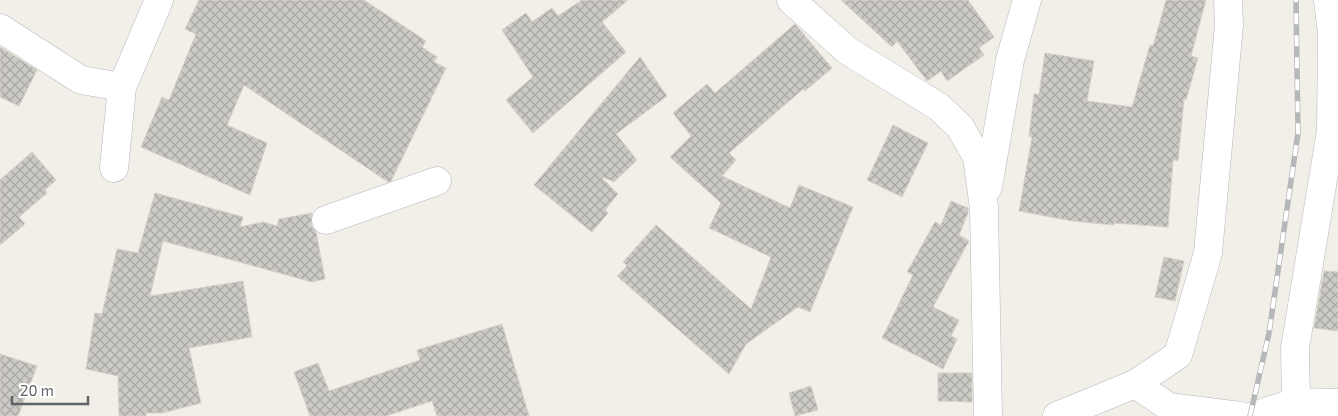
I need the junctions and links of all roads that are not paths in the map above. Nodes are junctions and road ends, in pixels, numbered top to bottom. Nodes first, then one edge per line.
1 (159, 0) edge
2 (791, 0) edge
3 (1027, 0) edge
4 (1228, 0) edge
5 (1328, 0) edge
6 (0, 28) edge
7 (122, 87) junction
8 (114, 168) dead end
9 (437, 181) dead end
10 (984, 208) junction
11 (326, 220) dead end
12 (1135, 384) junction
13 (1296, 402) junction
14 (1338, 403) edge
15 (988, 416) edge
16 (1056, 416) edge
17 (1240, 416) edge
18 (1253, 416) edge

1 - 7 street
2 - 10 street
3 - 10 street
4 - 12 street
5 - 13 street
6 - 7 street
7 - 8 street
9 - 11 street
10 - 15 street
12 - 16 street
12 - 17 street
13 - 14 street
13 - 18 street

